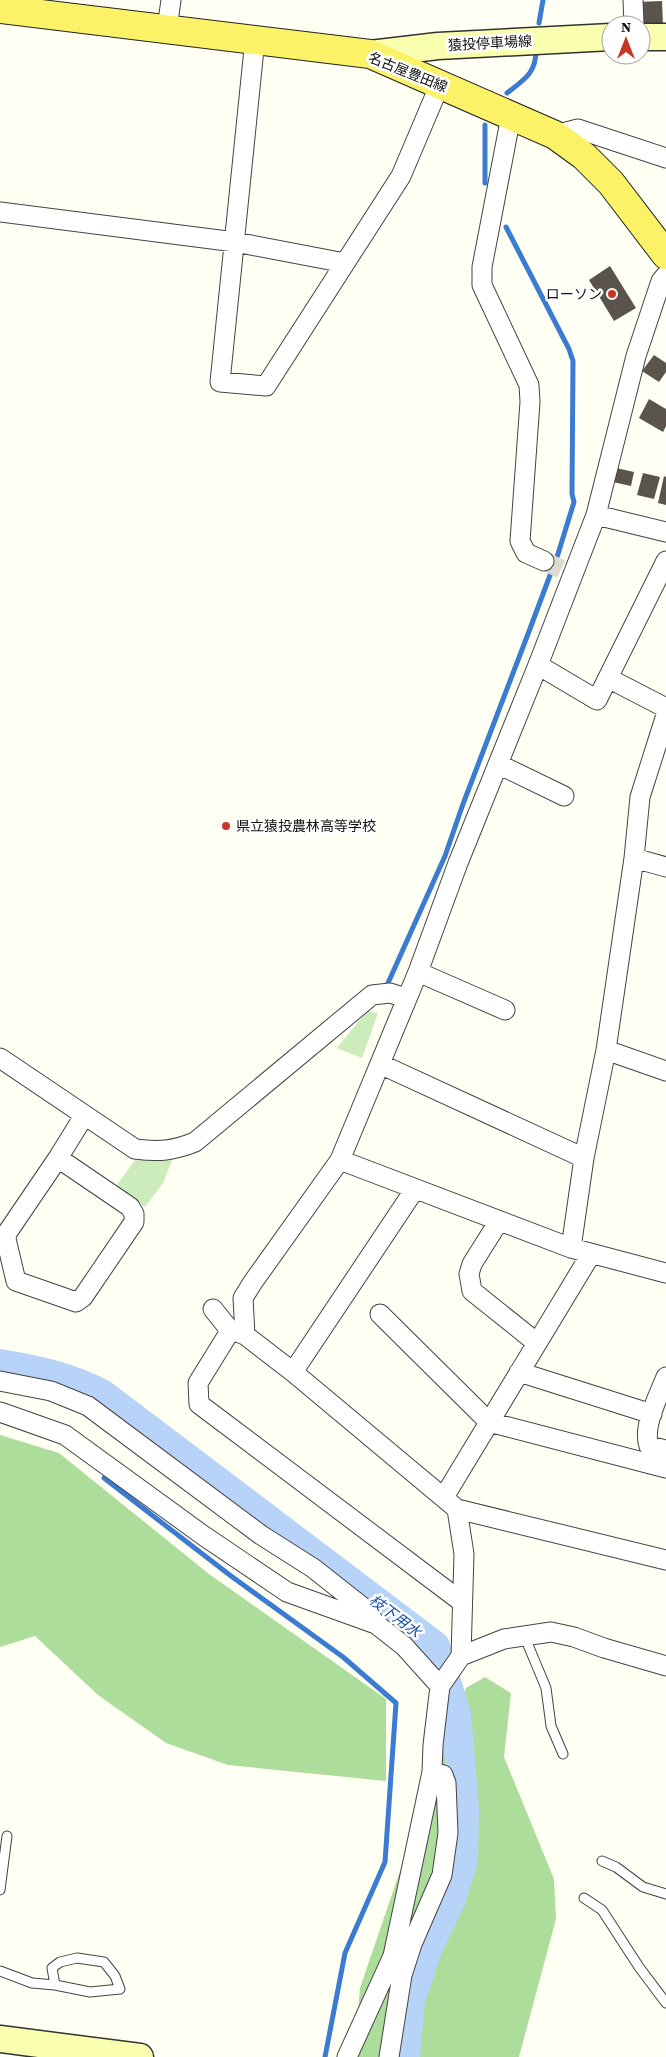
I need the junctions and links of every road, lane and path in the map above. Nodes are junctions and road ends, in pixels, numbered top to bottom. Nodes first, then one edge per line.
1 (170, 0) edge
2 (633, 0) edge
3 (0, 9) edge
4 (634, 15) edge
5 (167, 29) junction
6 (651, 37) edge
7 (666, 37) edge
8 (601, 38) edge
9 (255, 39) junction
10 (370, 54) junction
11 (440, 84) junction
12 (511, 116) junction
13 (555, 135) junction
14 (666, 158) edge
15 (0, 212) edge
16 (235, 242) junction
17 (666, 256) edge
18 (345, 263) junction
19 (666, 275) edge
20 (596, 515) junction
21 (666, 532) edge
22 (544, 561) tunnel mouth
23 (665, 564) edge
24 (538, 665) junction
25 (608, 678) junction
26 (666, 708) edge
27 (666, 715) edge
28 (498, 764) junction
29 (564, 796) dead end
30 (634, 858) junction
31 (666, 867) edge
32 (418, 972) junction
33 (406, 998) junction
34 (505, 1010) dead end
35 (606, 1050) junction
36 (0, 1058) edge
37 (380, 1064) junction
38 (666, 1071) edge
39 (84, 1116) junction
40 (58, 1158) junction
41 (584, 1158) junction
42 (340, 1160) junction
43 (415, 1189) junction
44 (499, 1221) junction
45 (571, 1248) junction
46 (591, 1254) junction
47 (666, 1273) edge
48 (213, 1308) dead end
49 (380, 1314) dead end
50 (237, 1332) junction
51 (537, 1343) junction
52 (293, 1372) junction
53 (519, 1372) junction
54 (666, 1376) edge
55 (0, 1381) edge
56 (0, 1412) edge
57 (652, 1414) junction
58 (489, 1422) junction
59 (666, 1450) edge
60 (666, 1468) edge
61 (451, 1503) junction
62 (666, 1560) edge
63 (462, 1602) junction
64 (376, 1624) junction
65 (504, 1639) junction
66 (461, 1656) junction
67 (666, 1666) edge
68 (440, 1686) junction
69 (563, 1754) dead end
70 (432, 1772) junction
71 (7, 1836) dead end
72 (602, 1861) dead end
73 (0, 1890) edge
74 (666, 1894) edge
75 (584, 1898) dead end
76 (0, 1970) edge
77 (55, 1985) junction
78 (666, 2003) edge
79 (0, 2039) edge
80 (140, 2057) edge
81 (347, 2057) edge
82 (389, 2057) edge

1 - 5 street
2 - 4 street
3 - 5 main road, 名古屋豊田線
5 - 9 main road, 名古屋豊田線
6 - 7 main road
8 - 10 main road, 猿投停車場線
9 - 10 main road, 名古屋豊田線
9 - 16 street
10 - 11 main road, 名古屋豊田線
11 - 12 main road, 名古屋豊田線
11 - 18 street
12 - 13 main road, 名古屋豊田線
12 - 22 street
13 - 14 street
13 - 17 main road, 名古屋豊田線
15 - 16 street
16 - 18 street
16 - 18 street
19 - 20 street
20 - 21 street
20 - 24 street
23 - 25 street
24 - 25 street
24 - 28 street
25 - 26 street
27 - 30 street
28 - 29 street
28 - 32 street
30 - 31 street
30 - 35 street
32 - 33 street
32 - 34 street
33 - 37 street
33 - 39 street
35 - 38 street
35 - 41 street
36 - 39 street
37 - 41 street
37 - 42 street
39 - 40 street
40 - 40 street
41 - 45 street
42 - 43 street
42 - 50 street
43 - 44 street
43 - 52 street
44 - 45 street
44 - 51 street
45 - 46 street
46 - 47 street
46 - 51 street
48 - 50 street
49 - 58 street
50 - 52 street
50 - 63 street
51 - 53 street
52 - 61 street
53 - 57 street
53 - 58 street
54 - 57 street
55 - 64 street
56 - 64 street
57 - 59 street
58 - 60 street
58 - 61 street
61 - 62 street
61 - 63 street
63 - 66 street
64 - 68 street
65 - 66 street
65 - 67 street
65 - 69 lane
66 - 68 street
68 - 70 street
70 - 81 street
70 - 82 street
71 - 73 lane
72 - 74 lane
75 - 78 lane
76 - 77 lane
77 - 77 lane
79 - 80 main road

